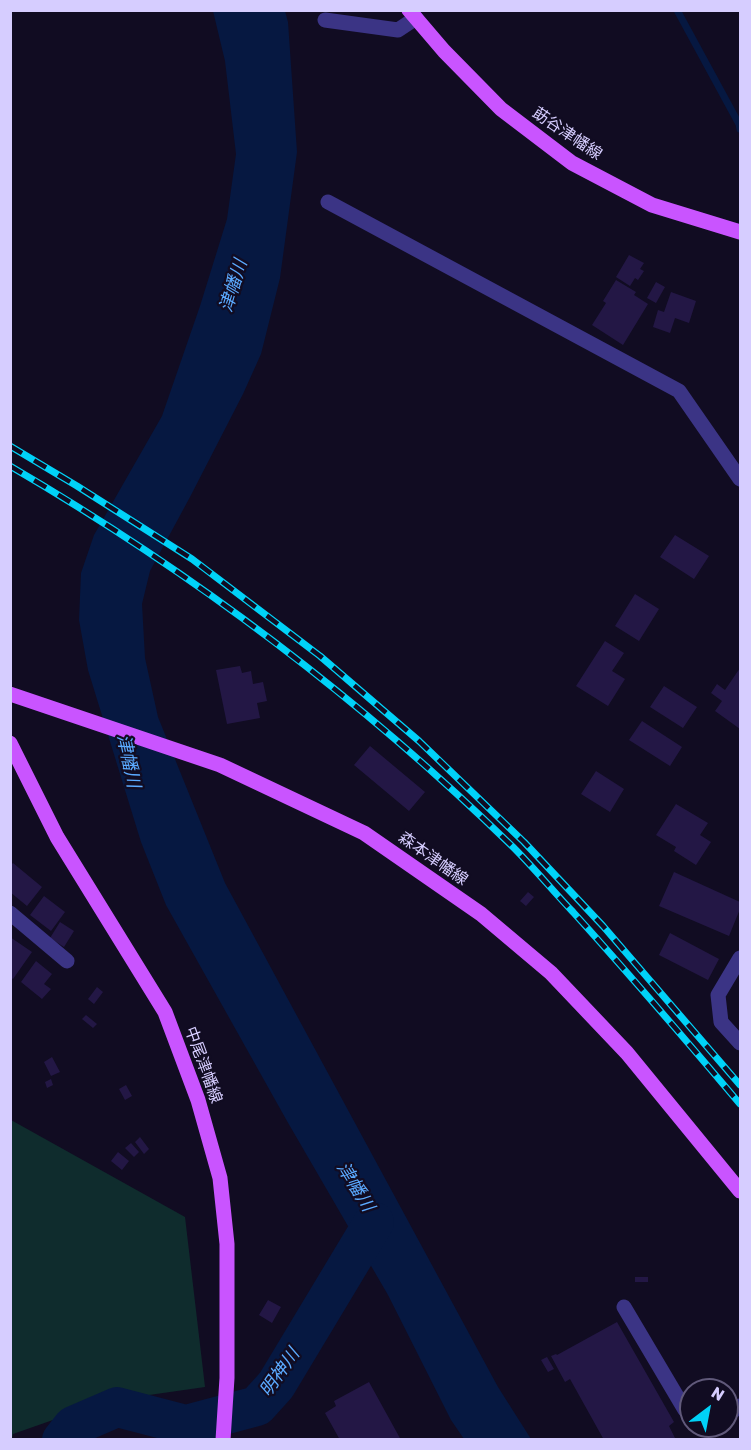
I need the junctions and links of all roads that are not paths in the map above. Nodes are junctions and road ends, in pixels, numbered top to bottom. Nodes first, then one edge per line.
1 (412, 14) edge
2 (325, 20) dead end
3 (328, 202) dead end
4 (741, 232) edge
5 (741, 479) edge
6 (10, 694) edge
7 (10, 743) edge
8 (10, 913) edge
9 (741, 958) edge
10 (67, 961) dead end
11 (741, 1043) edge
12 (741, 1191) edge
13 (624, 1307) dead end
14 (679, 1401) edge
15 (223, 1440) edge

1 - 2 street
1 - 4 main road, 莇谷津幡線
3 - 5 street
6 - 12 main road, 森本津幡線
7 - 15 main road, 中尾津幡線
8 - 10 street
9 - 11 street
13 - 14 street

